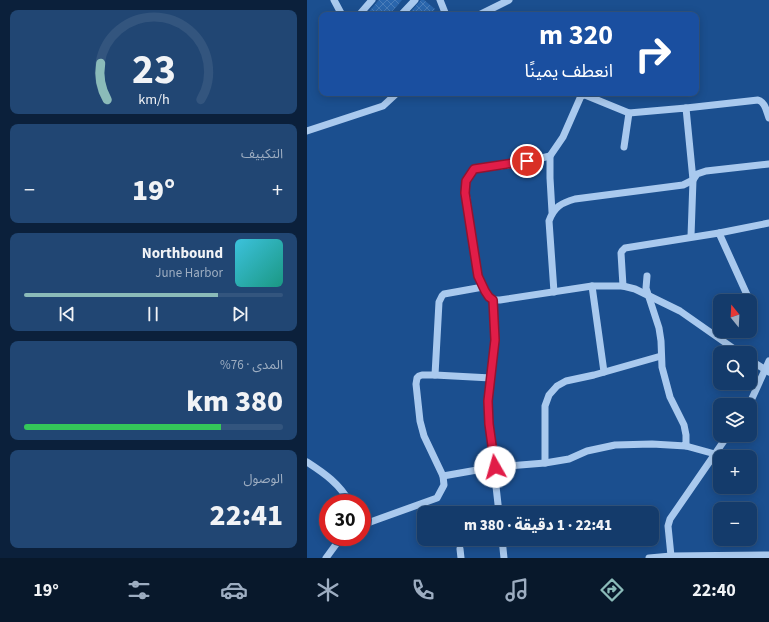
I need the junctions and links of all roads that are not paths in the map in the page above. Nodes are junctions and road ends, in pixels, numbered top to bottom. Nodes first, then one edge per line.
1 (334, 0) edge
2 (372, 0) edge
3 (415, 0) edge
4 (440, 0) edge
5 (509, 0) edge
6 (340, 12) edge
7 (362, 12) edge
8 (404, 12) edge
9 (445, 12) edge
10 (485, 12) edge
11 (394, 96) edge
12 (581, 96) edge
13 (587, 96) edge
14 (686, 108) junction
15 (629, 113) junction
16 (769, 118) edge
17 (307, 131) edge
18 (624, 148) dead end
19 (550, 156) junction
20 (769, 164) edge
21 (693, 180) junction
22 (552, 212) junction
23 (769, 223) edge
24 (719, 233) junction
25 (691, 236) junction
26 (647, 276) dead end
27 (592, 286) junction
28 (623, 286) junction
29 (483, 287) junction
30 (554, 292) junction
31 (747, 294) edge
32 (649, 296) junction
33 (493, 300) junction
34 (730, 346) edge
35 (661, 356) junction
36 (769, 361) edge
37 (757, 365) edge
38 (767, 371) edge
39 (604, 372) junction
40 (435, 375) junction
41 (491, 378) junction
42 (753, 398) edge
43 (686, 446) junction
44 (713, 453) edge
45 (713, 457) edge
46 (307, 462) edge
47 (545, 463) junction
48 (495, 467) junction
49 (443, 476) junction
50 (344, 494) edge
51 (498, 506) edge
52 (371, 522) edge
53 (335, 546) edge
54 (503, 546) edge
55 (460, 549) dead end
56 (769, 555) edge
57 (671, 556) junction
58 (736, 557) edge
59 (326, 558) edge
60 (461, 558) edge
61 (504, 558) edge
62 (649, 558) edge

1 - 6 street
2 - 7 street
3 - 8 street
4 - 9 street
5 - 10 street
11 - 17 street
12 - 19 street
13 - 15 street
14 - 15 street
14 - 16 street
14 - 21 street
15 - 18 street
19 - 22 street
19 - 29 street
20 - 21 street
21 - 22 street
21 - 25 street
22 - 30 street
23 - 24 street
24 - 25 street
24 - 31 street
25 - 28 street
26 - 32 street
27 - 28 street
27 - 30 street
27 - 39 street
28 - 32 street
29 - 33 street
29 - 40 street
30 - 33 street
32 - 34 street
32 - 35 street
33 - 41 street
35 - 39 street
35 - 43 street
36 - 38 street
37 - 38 street
38 - 42 street
39 - 47 street
40 - 41 street
40 - 49 street
41 - 48 street
43 - 44 street
43 - 47 street
45 - 57 street
46 - 50 street
47 - 48 street
48 - 49 street
48 - 51 street
49 - 52 street
53 - 59 street
54 - 61 street
55 - 60 street
56 - 58 street
57 - 58 street
57 - 62 street

